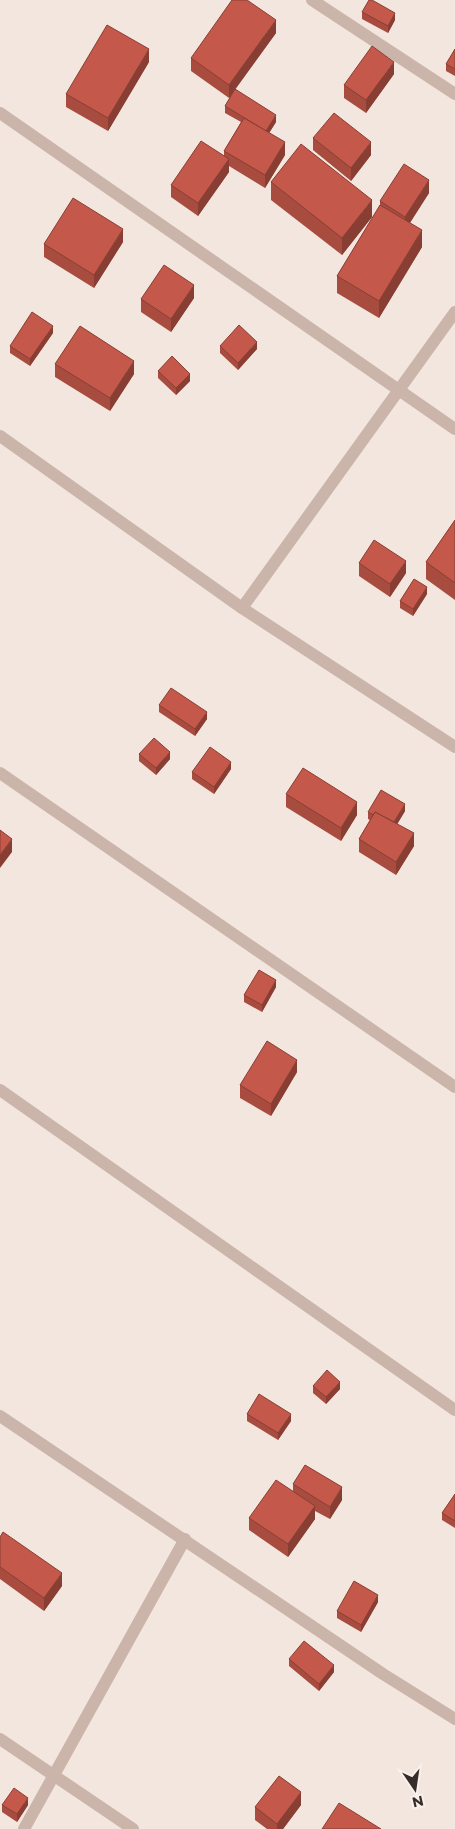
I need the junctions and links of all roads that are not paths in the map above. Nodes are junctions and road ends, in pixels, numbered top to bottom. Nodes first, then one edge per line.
1 (312, 0) edge
2 (455, 94) edge
3 (0, 113) edge
4 (455, 312) edge
5 (399, 389) junction
6 (455, 429) edge
7 (0, 436) edge
8 (242, 608) junction
9 (455, 747) edge
10 (0, 773) edge
11 (455, 1087) edge
12 (0, 1090) edge
13 (455, 1410) edge
14 (0, 1416) edge
15 (185, 1539) junction
16 (455, 1719) edge
17 (0, 1739) edge
18 (54, 1774) junction
19 (24, 1829) edge
20 (133, 1829) edge

1 - 2 street
3 - 5 street
4 - 5 street
5 - 6 street
5 - 8 street
7 - 8 street
8 - 9 street
10 - 11 street
12 - 13 street
14 - 15 street
15 - 16 street
15 - 18 street
17 - 18 street
18 - 19 street
18 - 20 street

